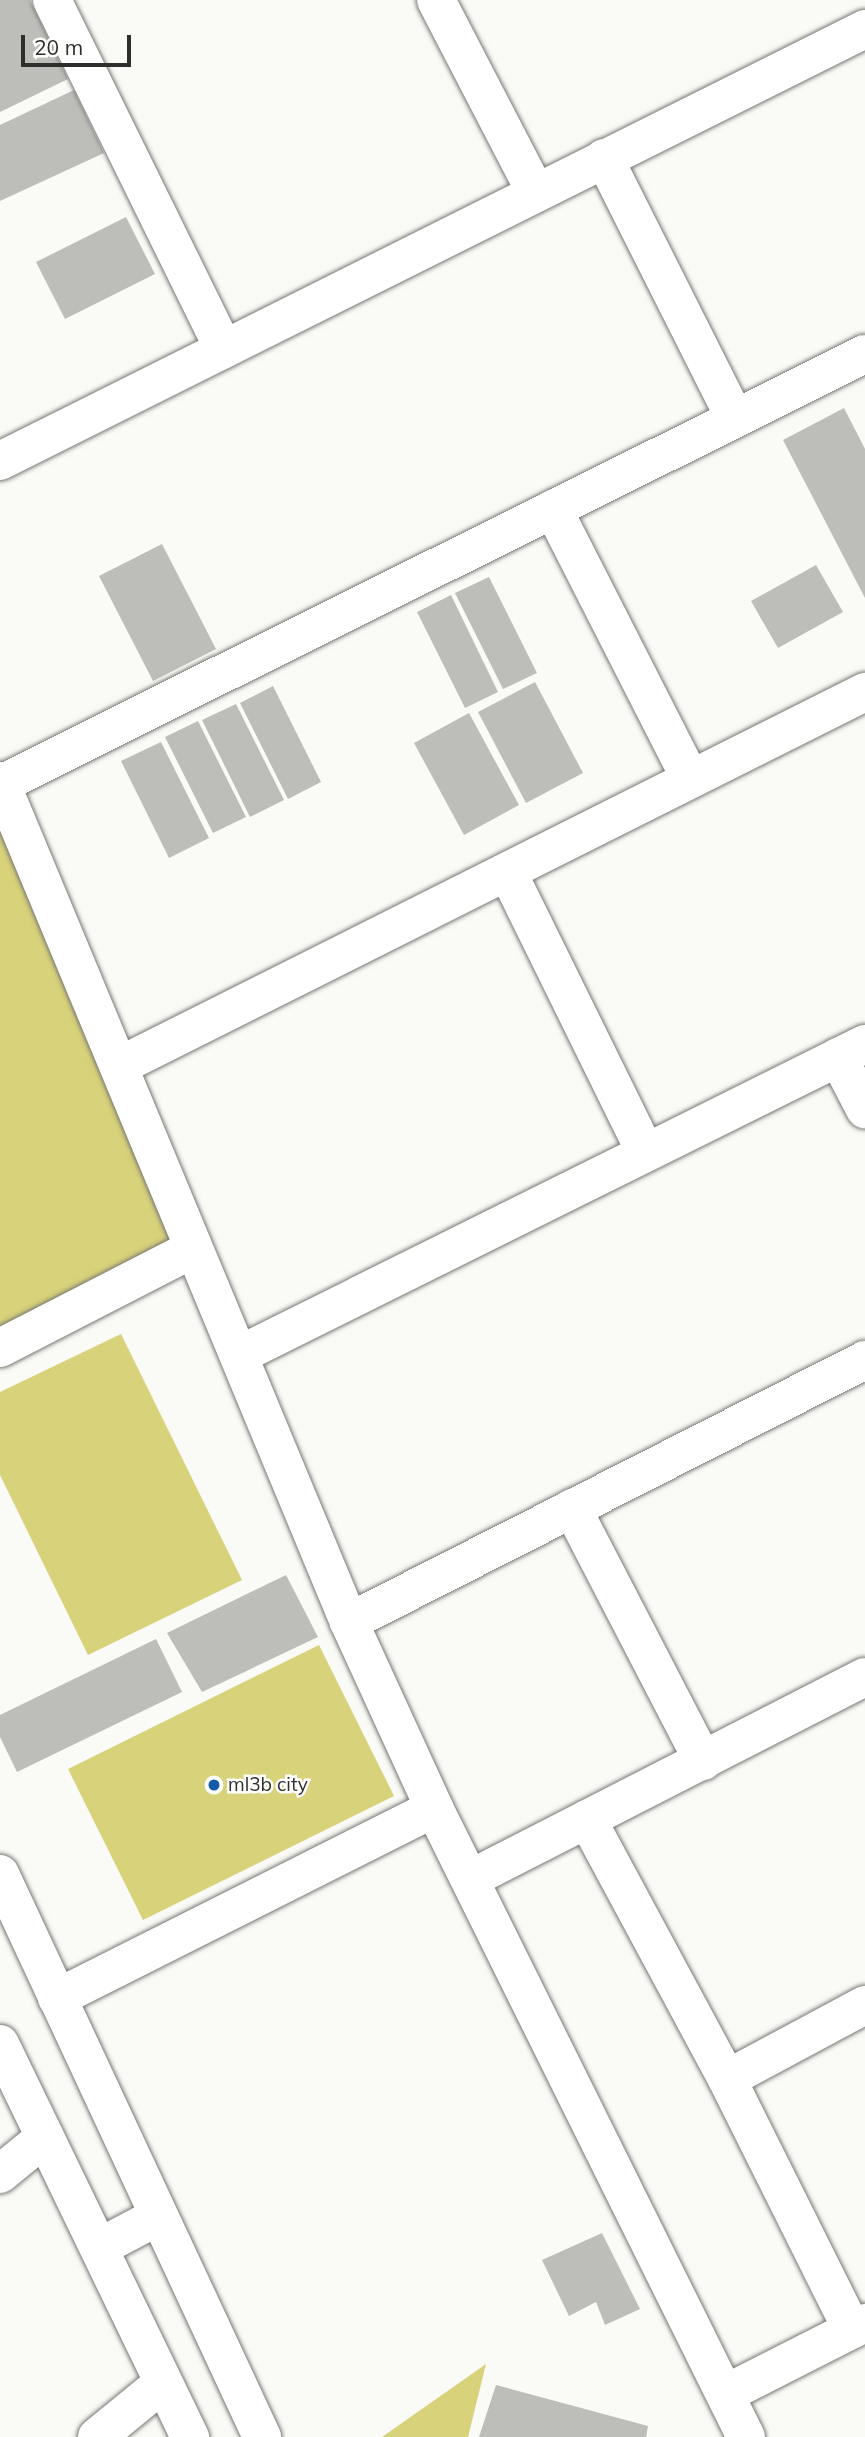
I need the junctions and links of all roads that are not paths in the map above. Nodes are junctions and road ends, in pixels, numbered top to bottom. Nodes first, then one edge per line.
1 (52, 0) edge
2 (436, 0) edge
3 (865, 29) edge
4 (604, 158) junction
5 (535, 191) junction
6 (224, 349) junction
7 (865, 354) edge
8 (734, 417) junction
9 (0, 461) edge
10 (553, 509) junction
11 (865, 692) edge
12 (690, 778) junction
13 (1, 783) edge
14 (508, 873) junction
15 (851, 1050) edge
16 (119, 1066) junction
17 (865, 1109) edge
18 (645, 1150) junction
19 (193, 1249) junction
20 (0, 1348) edge
21 (241, 1354) junction
22 (865, 1360) edge
23 (572, 1508) junction
24 (349, 1622) junction
25 (865, 1677) edge
26 (703, 1761) junction
27 (434, 1808) junction
28 (587, 1819) junction
29 (0, 1874) edge
30 (472, 1878) junction
31 (57, 1998) junction
32 (865, 2006) edge
33 (0, 2044) edge
34 (727, 2079) junction
35 (45, 2137) junction
36 (0, 2174) edge
37 (157, 2217) junction
38 (100, 2247) junction
39 (859, 2327) edge
40 (163, 2383) junction
41 (727, 2393) junction
42 (97, 2437) edge
43 (190, 2437) edge
44 (262, 2437) edge
45 (746, 2437) edge

1 - 6 street
2 - 5 street
3 - 4 street
4 - 5 street
4 - 8 street
5 - 6 street
6 - 9 street
7 - 8 street
8 - 10 street
10 - 12 street
10 - 13 street
11 - 12 street
12 - 14 street
13 - 16 street
14 - 16 street
14 - 18 street
15 - 17 street
15 - 18 street
16 - 19 street
18 - 21 street
19 - 20 street
19 - 21 street
21 - 24 street
22 - 23 street
23 - 24 street
23 - 26 street
24 - 27 street
25 - 26 street
26 - 28 street
27 - 30 street
27 - 31 street
28 - 30 street
28 - 34 street
29 - 31 street
30 - 41 street
31 - 37 street
32 - 34 street
33 - 35 street
34 - 39 street
35 - 36 street
35 - 38 street
37 - 38 street
37 - 44 street
38 - 40 street
39 - 41 street
40 - 42 street
40 - 43 street
41 - 45 street

